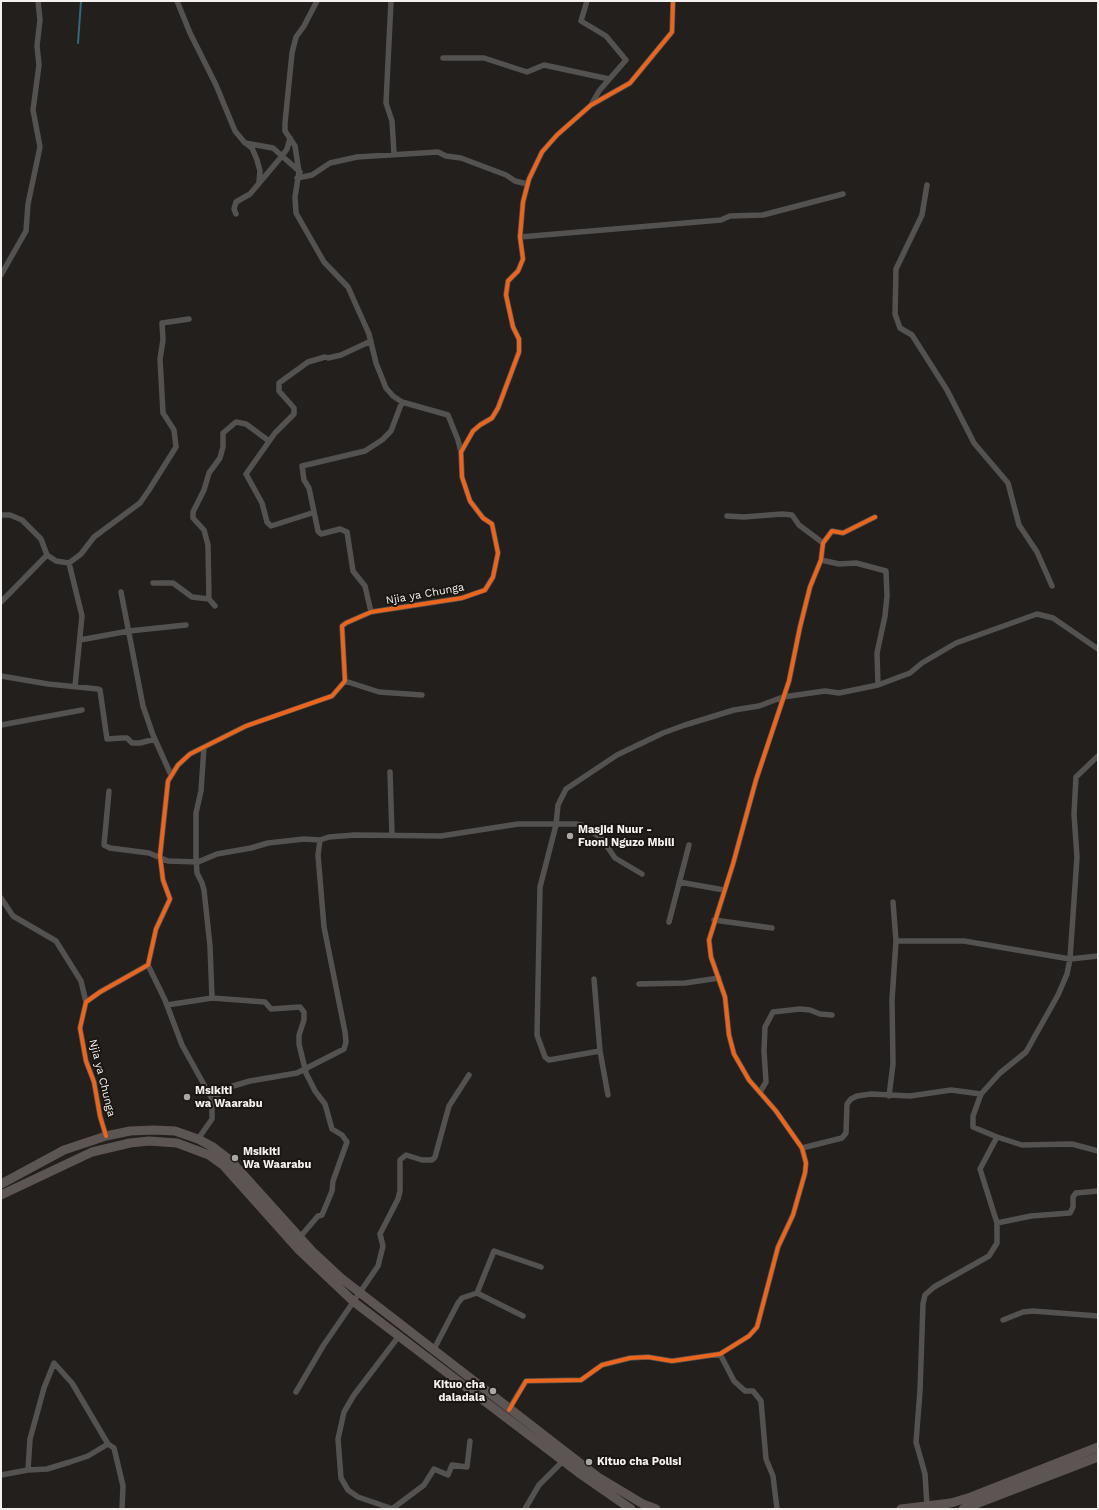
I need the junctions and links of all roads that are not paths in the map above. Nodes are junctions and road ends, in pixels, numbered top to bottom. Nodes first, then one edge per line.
1 (38, 1) edge
2 (177, 1) edge
3 (317, 1) edge
4 (392, 1) edge
5 (587, 1) edge
6 (673, 1) edge
7 (443, 58) dead end
8 (609, 79) junction
9 (591, 105) junction
10 (290, 138) junction
11 (245, 143) junction
12 (394, 154) junction
13 (282, 156) junction
14 (299, 172) junction
15 (312, 175) junction
16 (297, 178) junction
17 (259, 182) junction
18 (527, 184) junction
19 (927, 185) dead end
20 (843, 194) dead end
21 (236, 214) dead end
22 (520, 237) junction
23 (1, 275) edge
24 (189, 319) dead end
25 (371, 341) junction
26 (402, 402) junction
27 (269, 441) junction
28 (461, 452) junction
29 (312, 513) junction
30 (1, 515) edge
31 (727, 516) dead end
32 (875, 517) dead end
33 (823, 543) junction
34 (47, 555) junction
35 (821, 560) junction
36 (69, 563) junction
37 (153, 583) dead end
38 (1052, 586) dead end
39 (121, 592) dead end
40 (209, 599) junction
41 (1, 602) edge
42 (215, 606) dead end
43 (371, 612) junction
44 (186, 625) dead end
45 (129, 631) junction
46 (80, 640) junction
47 (1098, 649) edge
48 (1, 676) edge
49 (344, 681) junction
50 (878, 685) junction
51 (75, 686) junction
52 (422, 696) dead end
53 (783, 697) junction
54 (82, 710) dead end
55 (1, 725) edge
56 (156, 739) junction
57 (204, 747) junction
58 (1098, 756) edge
59 (390, 772) dead end
60 (171, 775) junction
61 (109, 791) dead end
62 (556, 825) junction
63 (392, 835) junction
64 (320, 840) junction
65 (689, 845) dead end
66 (160, 856) junction
67 (198, 862) junction
68 (642, 874) dead end
69 (679, 882) junction
70 (724, 890) junction
71 (1, 898) edge
72 (893, 902) dead end
73 (714, 920) junction
74 (669, 922) dead end
75 (772, 928) dead end
76 (896, 941) junction
77 (1098, 956) edge
78 (1070, 959) junction
79 (148, 965) junction
80 (719, 978) junction
81 (594, 979) dead end
82 (639, 984) dead end
83 (212, 998) junction
84 (86, 1002) junction
85 (167, 1005) junction
86 (832, 1015) dead end
87 (600, 1051) junction
88 (305, 1069) junction
89 (469, 1075) dead end
90 (760, 1092) junction
91 (981, 1094) junction
92 (608, 1096) dead end
93 (889, 1096) junction
94 (212, 1099) junction
95 (106, 1136) junction
96 (997, 1137) junction
97 (198, 1139) junction
98 (802, 1148) junction
99 (1098, 1151) edge
100 (1, 1184) edge
101 (1098, 1191) edge
102 (1, 1194) edge
103 (997, 1223) junction
104 (300, 1237) junction
105 (541, 1267) dead end
106 (477, 1293) junction
107 (360, 1294) junction
108 (354, 1302) junction
109 (523, 1316) dead end
110 (1098, 1316) edge
111 (1003, 1320) dead end
112 (399, 1336) junction
113 (433, 1351) junction
114 (720, 1354) junction
115 (296, 1392) dead end
116 (509, 1410) junction
117 (470, 1441) dead end
118 (108, 1444) junction
119 (1098, 1448) edge
120 (1098, 1457) edge
121 (563, 1461) junction
122 (28, 1470) junction
123 (1, 1475) edge
124 (927, 1506) junction
125 (122, 1509) edge
126 (392, 1509) edge
127 (525, 1509) edge
128 (631, 1509) edge
129 (656, 1509) edge
130 (777, 1509) edge
131 (901, 1509) edge
132 (963, 1509) edge

1 - 23 street
2 - 11 street
3 - 10 street
4 - 12 street
5 - 8 street
6 - 9 street
7 - 8 street
8 - 9 street
9 - 18 street
10 - 13 street
10 - 14 street
11 - 13 street
11 - 17 street
12 - 15 street
12 - 18 street
13 - 14 street
13 - 17 street
14 - 15 street
14 - 16 street
15 - 16 street
16 - 25 street
17 - 21 street
18 - 22 street
19 - 38 street
20 - 22 street
22 - 28 street
24 - 36 street
25 - 26 street
25 - 27 street
26 - 28 street
26 - 29 street
27 - 29 street
27 - 40 street
28 - 43 street, Njia ya Chunga
29 - 43 street
30 - 34 street
31 - 33 street
32 - 33 street
33 - 35 street
34 - 36 street
34 - 41 street
35 - 50 street
35 - 53 street
36 - 46 street
37 - 40 street
39 - 45 street
40 - 42 street
43 - 49 street, Njia ya Chunga
44 - 45 street
45 - 46 street
45 - 56 street
46 - 51 street
47 - 50 street
48 - 51 street
49 - 52 street
49 - 57 street
50 - 53 street
51 - 56 street
53 - 62 street
53 - 70 street
54 - 55 street
56 - 60 street
57 - 60 street
57 - 67 street
58 - 78 street
59 - 63 street
60 - 66 street
61 - 66 street
62 - 63 street
62 - 68 street
62 - 87 street
63 - 64 street
64 - 67 street
64 - 88 street
65 - 69 street
66 - 67 street
66 - 79 street
67 - 83 street
69 - 70 street
69 - 74 street
70 - 73 street
71 - 84 street
72 - 76 street
73 - 75 street
73 - 80 street
76 - 78 street
76 - 93 street
77 - 78 street
78 - 91 street
79 - 84 street
79 - 85 street
80 - 82 street
80 - 90 street
81 - 87 street
83 - 85 street
83 - 88 street
84 - 95 street, Njia ya Chunga
85 - 94 street
86 - 90 street
87 - 92 street
88 - 94 street
88 - 104 street
89 - 107 street
90 - 98 street
91 - 93 street
91 - 96 street
93 - 98 street
94 - 97 street
95 - 97 main road
95 - 100 main road
96 - 99 street
96 - 103 street
97 - 104 main road
98 - 114 street
101 - 103 street
102 - 108 main road
103 - 124 street
104 - 107 main road
105 - 106 street
106 - 109 street
106 - 113 street
107 - 108 street
107 - 113 main road
108 - 112 main road
108 - 115 street
110 - 111 street
112 - 121 main road
112 - 126 street
113 - 116 main road
114 - 116 street
114 - 130 street
116 - 129 main road
117 - 126 street
118 - 122 street
118 - 122 street
118 - 125 street
119 - 124 main road
120 - 132 main road
121 - 127 street
121 - 128 main road
122 - 123 street
124 - 131 main road

